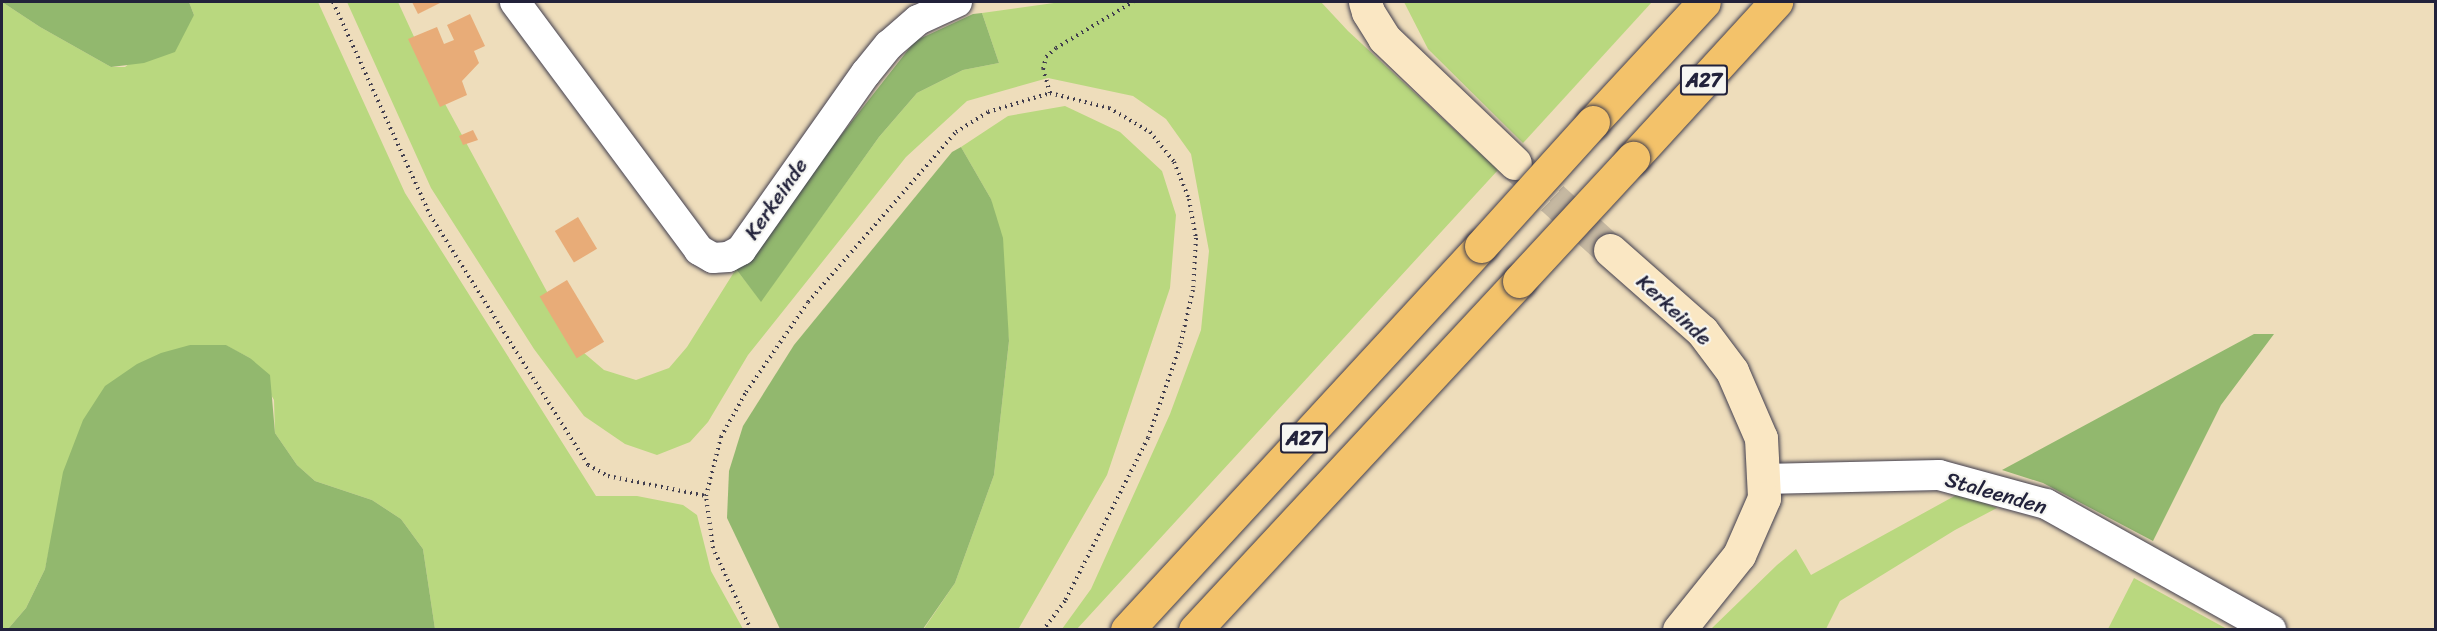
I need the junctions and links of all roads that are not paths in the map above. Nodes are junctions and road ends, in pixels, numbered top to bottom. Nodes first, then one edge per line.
1 (515, 2) edge
2 (957, 2) edge
3 (1365, 2) edge
4 (1704, 2) edge
5 (1776, 2) edge
6 (1515, 163) tunnel mouth
7 (1610, 250) tunnel mouth
8 (1763, 479) junction
9 (1127, 630) edge
10 (1195, 630) edge
11 (1679, 630) edge
12 (2271, 630) edge

1 - 2 street, Kerkeinde
3 - 6 street
4 - 9 highway, A27, bridge
5 - 10 highway, A27, bridge
7 - 8 street, Kerkeinde
8 - 11 street, Kerkeinde
8 - 12 street, Staleenden

